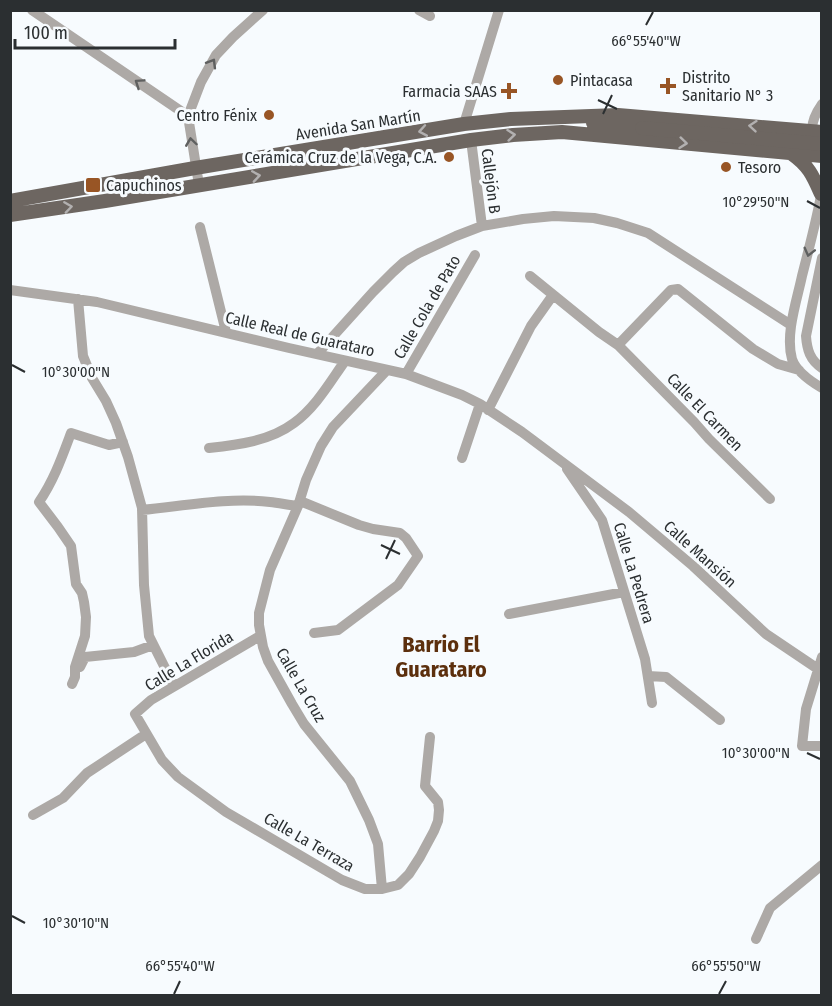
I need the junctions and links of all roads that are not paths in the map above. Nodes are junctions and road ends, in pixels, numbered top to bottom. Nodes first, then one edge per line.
1 (32, 10) edge
2 (263, 10) edge
3 (419, 10) edge
4 (499, 10) edge
5 (430, 16) dead end
6 (822, 104) edge
7 (188, 116) junction
8 (544, 117) junction
9 (464, 124) junction
10 (622, 126) junction
11 (562, 132) junction
12 (816, 132) edge
13 (471, 140) junction
14 (822, 144) edge
15 (790, 153) junction
16 (822, 155) edge
17 (195, 168) junction
18 (199, 185) junction
19 (821, 192) edge
20 (10, 201) edge
21 (10, 215) edge
22 (482, 226) junction
23 (200, 227) dead end
24 (474, 255) dead end
25 (822, 258) edge
26 (530, 276) dead end
27 (10, 290) edge
28 (553, 295) junction
29 (78, 299) junction
30 (791, 325) junction
31 (226, 332) junction
32 (618, 345) junction
33 (318, 353) junction
34 (345, 361) junction
35 (822, 368) edge
36 (387, 370) junction
37 (799, 370) junction
38 (406, 374) junction
39 (822, 387) edge
40 (484, 407) junction
41 (123, 442) junction
42 (210, 448) dead end
43 (462, 458) dead end
44 (562, 462) junction
45 (770, 499) dead end
46 (299, 504) junction
47 (142, 510) junction
48 (624, 592) junction
49 (509, 614) dead end
50 (314, 633) dead end
51 (260, 636) junction
52 (153, 645) junction
53 (822, 657) edge
54 (818, 669) junction
55 (648, 676) junction
56 (818, 685) edge
57 (174, 686) junction
58 (652, 703) dead end
59 (135, 714) joint
60 (720, 720) dead end
61 (146, 734) junction
62 (430, 737) dead end
63 (822, 746) edge
64 (33, 814) dead end
65 (822, 865) edge
66 (382, 889) junction
67 (756, 939) dead end

7 -> 1 street
7 -> 2 street
3 - 5 street
4 - 9 street
6 - 12 street
17 -> 7 street
8 - 9 main road, Avenida San Martín
8 - 10 main road
12 -> 8 main road, Avenida San Martín
9 -> 17 main road, Avenida San Martín
10 - 11 main road
10 - 14 main road, bridge
13 -> 11 main road, Avenida San Martín
11 -> 15 main road, Avenida San Martín
12 - 16 street
18 -> 13 main road, Avenida San Martín
13 - 22 street, Callejón B
15 - 16 main road, Avenida San Martín
15 - 19 main road
17 - 18 street
17 - 20 main road, Avenida San Martín
21 -> 18 main road, Avenida San Martín
19 -> 30 street
22 - 30 street
22 - 33 street
23 - 31 street
24 - 38 street, Calle Cola de Pato
25 - 35 street
26 - 28 street, Calle El Carmen
27 - 29 street, Calle Real de Guarataro
28 - 32 street, Calle El Carmen
28 - 40 street
29 - 31 street, Calle Real de Guarataro
29 - 41 street
30 - 37 street
31 - 33 street, Calle Real de Guarataro
32 - 37 street
32 - 45 street, Calle El Carmen
33 - 34 street, Calle Real de Guarataro
34 - 36 street, Calle Real de Guarataro
34 - 42 street
36 - 38 street, Calle Real de Guarataro
36 - 46 street, Calle La Cruz
37 - 39 street
38 - 40 street, Calle Real de Guarataro
40 - 43 street
40 - 44 street, Calle Real de Guarataro
41 - 47 street
41 - 52 street
44 - 48 street, Calle La Pedrera
44 - 54 street, Calle Mansión
46 - 47 street
46 - 50 street
46 - 51 street, Calle La Cruz
47 - 52 street
48 - 49 street
48 - 55 street, Calle La Pedrera
51 - 57 street, Calle La Florida
51 - 66 street, Calle La Cruz
52 - 57 street
53 - 54 street
54 - 56 street
55 - 58 street, Calle La Pedrera
55 - 60 street
56 - 63 street
57 - 59 street, Calle La Florida
59 - 61 street, Calle La Terraza
61 - 64 street
61 - 66 street, Calle La Terraza
62 - 66 street
65 - 67 street

